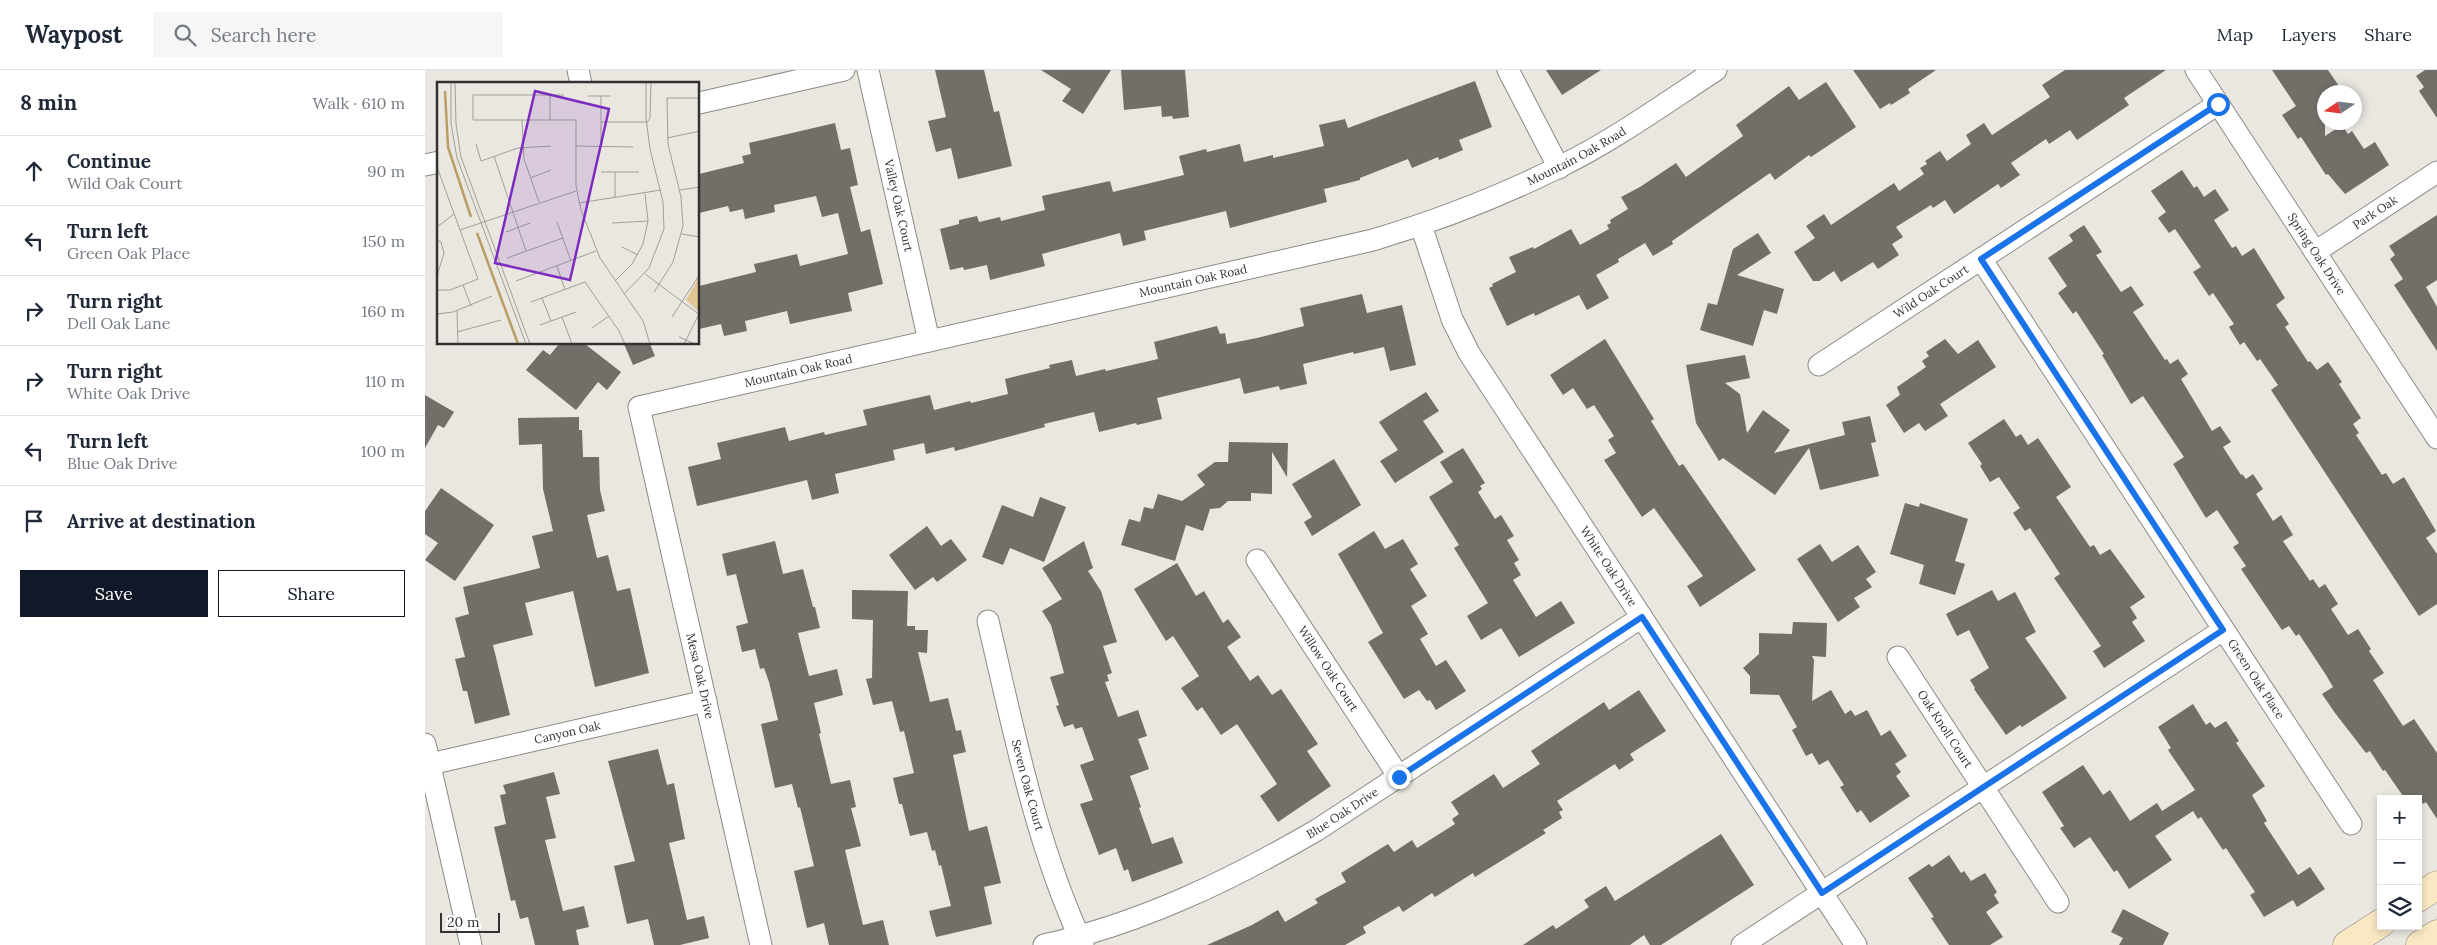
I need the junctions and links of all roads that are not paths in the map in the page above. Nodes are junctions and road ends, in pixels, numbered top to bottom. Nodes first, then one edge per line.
1 (844, 70) edge
2 (868, 70) edge
3 (1508, 70) edge
4 (1716, 70) edge
5 (2196, 70) edge
6 (700, 103) edge
7 (2218, 104) junction
8 (1559, 168) junction
9 (2437, 172) edge
10 (1421, 225) junction
11 (2315, 252) junction
12 (1981, 259) junction
13 (929, 341) junction
14 (1819, 365) dead end
15 (639, 407) joint
16 (2437, 438) edge
17 (1257, 560) dead end
18 (1642, 617) junction
19 (988, 621) dead end
20 (2223, 630) junction
21 (1898, 657) dead end
22 (706, 701) junction
23 (425, 744) edge
24 (430, 764) junction
25 (1399, 777) junction
26 (1983, 787) junction
27 (2351, 824) dead end
28 (2437, 886) edge
29 (1822, 893) junction
30 (2422, 895) edge
31 (2058, 902) dead end
32 (2377, 926) edge
33 (2437, 934) edge
34 (1081, 941) edge
35 (471, 945) edge
36 (761, 945) edge
37 (1044, 945) edge
38 (1742, 945) edge
39 (1856, 945) edge
40 (2347, 945) edge
41 (2420, 945) edge

1 - 6 street
2 - 13 street, Valley Oak Court
3 - 8 street
4 - 8 street, Mountain Oak Road
5 - 7 street, Spring Oak Drive
7 - 11 street, Spring Oak Drive
7 - 12 street, Wild Oak Court
8 - 10 street, Mountain Oak Road
9 - 11 street, Park Oak
10 - 13 street, Mountain Oak Road
10 - 18 street, White Oak Drive
11 - 16 street, Spring Oak Drive
12 - 14 street, Wild Oak Court
12 - 20 street, Green Oak Place
13 - 15 street, Mountain Oak Road
15 - 22 street, Mesa Oak Drive
17 - 25 street, Willow Oak Court
18 - 25 street, Blue Oak Drive
18 - 29 street, White Oak Drive
19 - 34 street, Seven Oak Court
20 - 26 street
20 - 27 street, Green Oak Place
21 - 26 street, Oak Knoll Court
22 - 24 street, Canyon Oak
22 - 36 street, Mesa Oak Drive
23 - 24 street
24 - 35 street
25 - 34 street, Blue Oak Drive
26 - 29 street
26 - 31 street, Oak Knoll Court
28 - 30 main road
29 - 38 street
29 - 39 street, White Oak Drive
32 - 40 main road
33 - 41 main road
34 - 37 street, Blue Oak Drive

